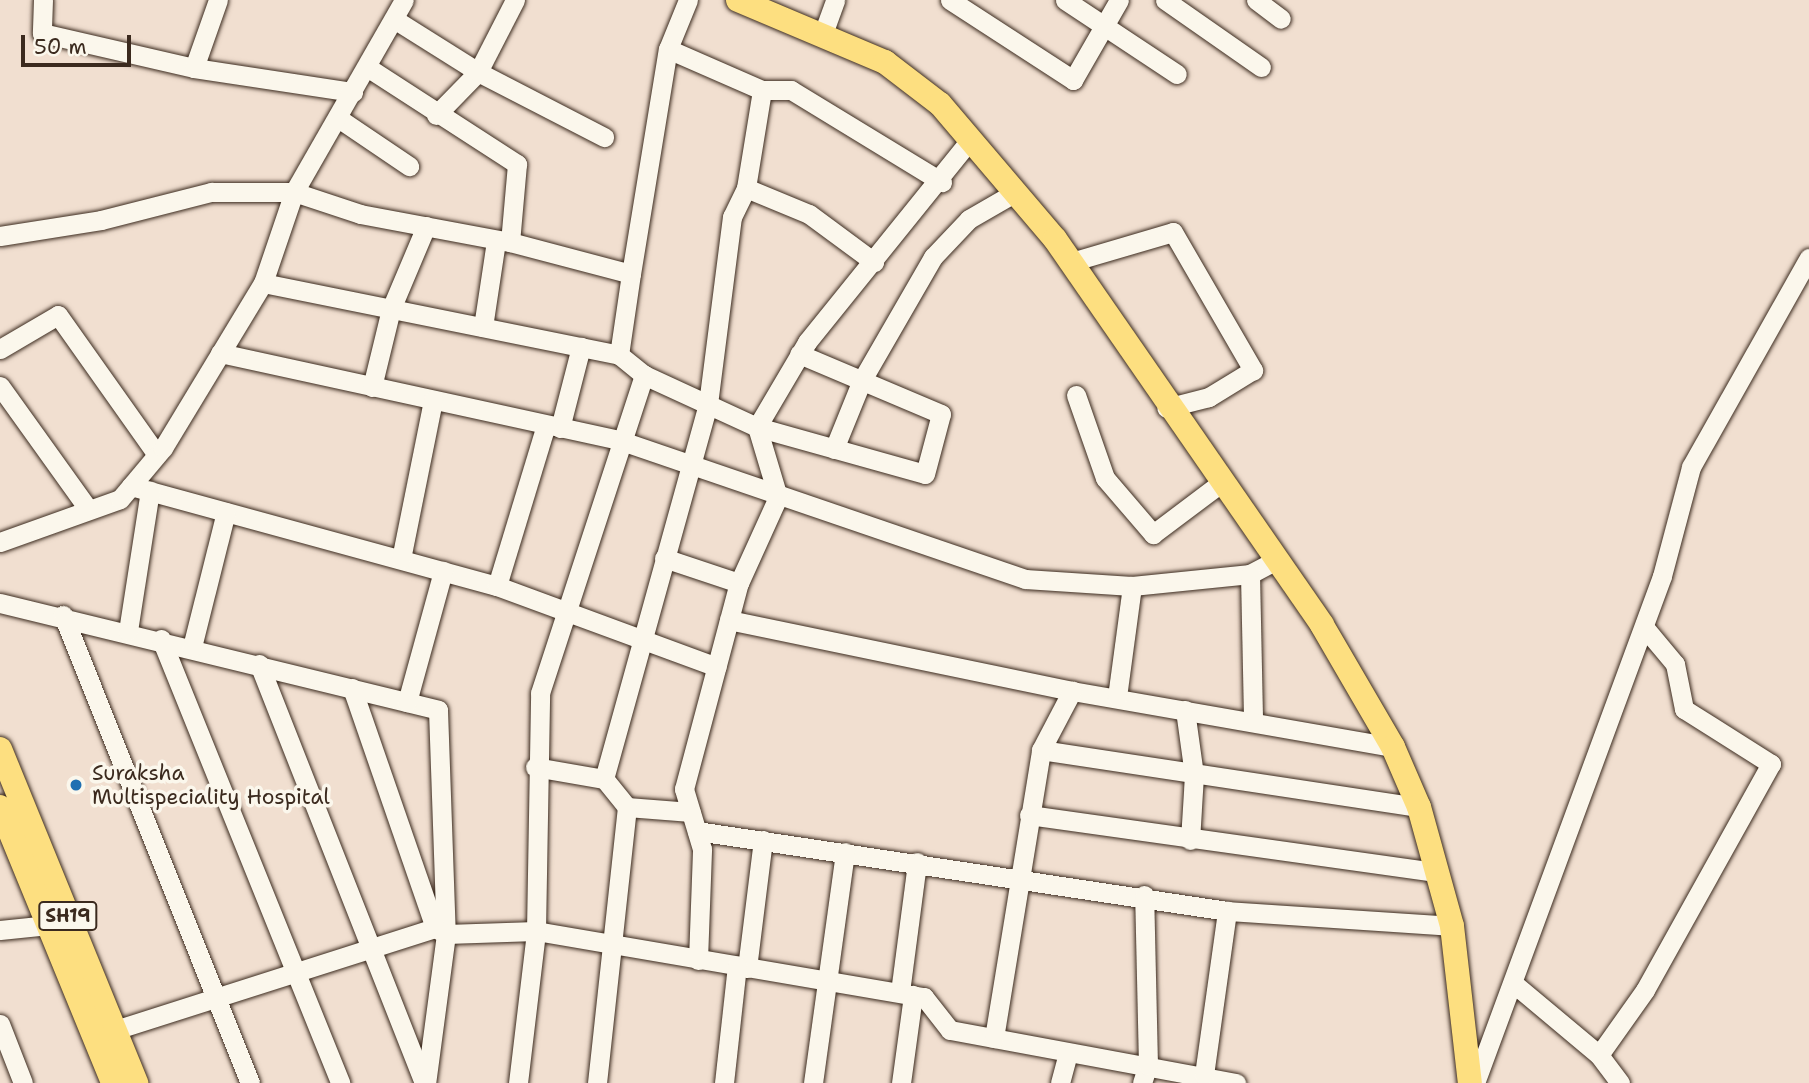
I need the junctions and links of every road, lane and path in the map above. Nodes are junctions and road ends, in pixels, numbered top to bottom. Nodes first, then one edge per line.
1 (43, 0) edge
2 (218, 0) edge
3 (404, 0) edge
4 (514, 0) edge
5 (688, 0) edge
6 (738, 0) edge
7 (835, 0) edge
8 (950, 0) edge
9 (1065, 0) edge
10 (1119, 0) edge
11 (1165, 0) edge
12 (1256, 0) edge
13 (394, 19) junction
14 (1281, 19) dead end
15 (1107, 28) junction
16 (824, 31) junction
17 (668, 49) junction
18 (367, 67) junction
19 (1261, 67) dead end
20 (194, 68) junction
21 (478, 72) junction
22 (1177, 74) dead end
23 (762, 90) junction
24 (353, 92) junction
25 (436, 116) junction
26 (338, 118) junction
27 (604, 137) dead end
28 (970, 140) junction
29 (409, 166) dead end
30 (942, 182) junction
31 (746, 188) junction
32 (293, 192) junction
33 (1016, 192) junction
34 (426, 226) junction
35 (0, 236) edge
36 (503, 242) junction
37 (1809, 258) edge
38 (874, 262) junction
39 (1070, 262) junction
40 (631, 274) junction
41 (263, 283) junction
42 (391, 309) junction
43 (483, 327) junction
44 (581, 347) junction
45 (0, 349) edge
46 (220, 353) junction
47 (800, 354) junction
48 (619, 355) junction
49 (644, 375) junction
50 (862, 380) junction
51 (0, 386) edge
52 (372, 387) junction
53 (1076, 395) dead end
54 (433, 400) junction
55 (708, 404) junction
56 (1166, 408) junction
57 (553, 426) junction
58 (757, 427) junction
59 (622, 441) junction
60 (834, 449) junction
61 (157, 455) junction
62 (691, 466) junction
63 (1221, 483) junction
64 (141, 488) junction
65 (778, 497) junction
66 (86, 506) junction
67 (226, 512) junction
68 (0, 542) edge
69 (664, 558) junction
70 (401, 559) junction
71 (1274, 561) junction
72 (443, 571) junction
73 (1250, 574) junction
74 (739, 583) junction
75 (497, 586) junction
76 (1132, 586) junction
77 (0, 603) edge
78 (63, 615) junction
79 (565, 615) junction
80 (729, 620) junction
81 (1644, 627) junction
82 (128, 631) junction
83 (642, 636) junction
84 (161, 639) junction
85 (191, 647) junction
86 (259, 664) junction
87 (717, 667) junction
88 (352, 688) junction
89 (1072, 691) junction
90 (1118, 697) junction
91 (407, 702) junction
92 (1185, 710) junction
93 (1254, 718) junction
94 (1393, 747) junction
95 (0, 748) edge
96 (1041, 750) junction
97 (535, 767) junction
98 (1195, 775) junction
99 (604, 779) junction
100 (0, 807) edge
101 (627, 807) junction
102 (1419, 807) junction
103 (1029, 815) junction
104 (694, 822) junction
105 (763, 840) junction
106 (1190, 840) junction
107 (845, 852) junction
108 (917, 862) junction
109 (1436, 872) junction
110 (1017, 877) junction
111 (1144, 895) junction
112 (1227, 911) junction
113 (49, 925) junction
114 (1452, 926) junction
115 (0, 930) edge
116 (441, 931) junction
117 (537, 931) junction
118 (611, 946) junction
119 (372, 951) junction
120 (698, 960) junction
121 (742, 967) junction
122 (295, 975) junction
123 (826, 979) junction
124 (1513, 983) junction
125 (906, 993) junction
126 (216, 998) junction
127 (0, 1024) edge
128 (115, 1030) junction
129 (993, 1038) junction
130 (1068, 1053) junction
131 (1599, 1055) junction
132 (1145, 1074) edge
133 (1207, 1079) edge
134 (23, 1083) edge
135 (113, 1083) edge
136 (136, 1083) edge
137 (250, 1083) edge
138 (340, 1083) edge
139 (425, 1083) edge
140 (518, 1083) edge
141 (597, 1083) edge
142 (724, 1083) edge
143 (813, 1083) edge
144 (901, 1083) edge
145 (1060, 1083) edge
146 (1236, 1083) edge
147 (1470, 1083) edge
148 (1475, 1083) edge
149 (1620, 1083) edge

1 - 20 street
2 - 20 street
3 - 13 street
4 - 21 street
5 - 17 street
6 - 16 main road
7 - 16 street
8 - 15 street
9 - 15 street
10 - 15 street
11 - 19 street
12 - 14 street
13 - 18 street
13 - 21 street
15 - 22 street
16 - 28 main road
17 - 23 street
17 - 40 street
18 - 24 street
18 - 25 street
20 - 24 street
21 - 25 street
21 - 27 street
23 - 30 street
23 - 31 street
24 - 26 street
25 - 36 street
26 - 29 street
26 - 32 street
28 - 30 street
28 - 33 main road
30 - 38 street
31 - 38 street
31 - 55 street
32 - 34 street
32 - 35 street
32 - 41 street
33 - 39 main road
33 - 50 street
34 - 36 street
34 - 42 street
36 - 40 street
36 - 43 street
37 - 81 street
38 - 47 street
39 - 56 main road
39 - 56 street
40 - 48 street
41 - 42 street
41 - 46 street
42 - 43 street
42 - 52 street
43 - 44 street
44 - 48 street
44 - 57 street
45 - 61 street
46 - 52 street
46 - 61 street
47 - 50 street
47 - 58 street
48 - 49 street
49 - 55 street
49 - 59 street
50 - 60 street
50 - 60 street
51 - 66 street
52 - 54 street
53 - 63 street
54 - 57 street
54 - 70 street
55 - 58 street
55 - 62 street
56 - 63 main road
57 - 59 street
57 - 75 street
58 - 60 street
58 - 65 street
59 - 62 street
59 - 79 street
61 - 64 street
62 - 65 street
62 - 69 street
63 - 71 main road
64 - 66 street
64 - 67 street
64 - 82 street
65 - 74 street
65 - 76 street
66 - 68 street
67 - 70 street
67 - 85 street
69 - 74 street
69 - 83 street
70 - 72 street
71 - 73 street
71 - 94 main road
72 - 75 street
72 - 91 street
73 - 76 street
73 - 93 street
74 - 80 street
75 - 79 street
76 - 90 street
77 - 78 street
78 - 82 street
78 - 126 street
79 - 83 street
79 - 97 street
80 - 87 street
80 - 89 street
81 - 124 street
81 - 131 street
82 - 84 street
83 - 87 street
83 - 99 street
84 - 85 street
84 - 122 street
85 - 86 street
86 - 88 street
86 - 119 street
87 - 104 street
88 - 91 street
88 - 116 street
89 - 90 street
89 - 96 street
90 - 92 street
91 - 116 street
92 - 93 street
92 - 98 street
93 - 94 street
94 - 102 main road
95 - 128 main road, SH19
96 - 98 street
96 - 103 street
97 - 99 street
97 - 117 street
98 - 102 street
98 - 106 street
99 - 101 street
100 - 113 main road, SH19
101 - 104 street
101 - 118 street
102 - 109 main road
103 - 106 street
103 - 110 street
104 - 105 street
104 - 120 street
105 - 107 street
105 - 121 street
106 - 109 street
107 - 108 street
107 - 123 street
108 - 110 street
108 - 125 street
109 - 114 main road
110 - 111 street
110 - 129 street
111 - 112 street
111 - 132 street
112 - 114 street
112 - 133 street
113 - 115 street
113 - 135 main road, SH19
114 - 147 main road
116 - 117 street
116 - 119 street
116 - 139 street
117 - 118 street
117 - 140 street
118 - 120 street
118 - 141 street
119 - 122 street
119 - 139 street
120 - 121 street
121 - 123 street
121 - 142 street
122 - 126 street
122 - 138 street
123 - 125 street
123 - 143 street
124 - 131 street
124 - 148 street
125 - 129 street
125 - 144 street
126 - 128 street
126 - 137 street
127 - 134 street
128 - 136 main road, SH19
129 - 130 street
130 - 132 street
130 - 145 street
131 - 149 street
132 - 133 street
133 - 146 street

